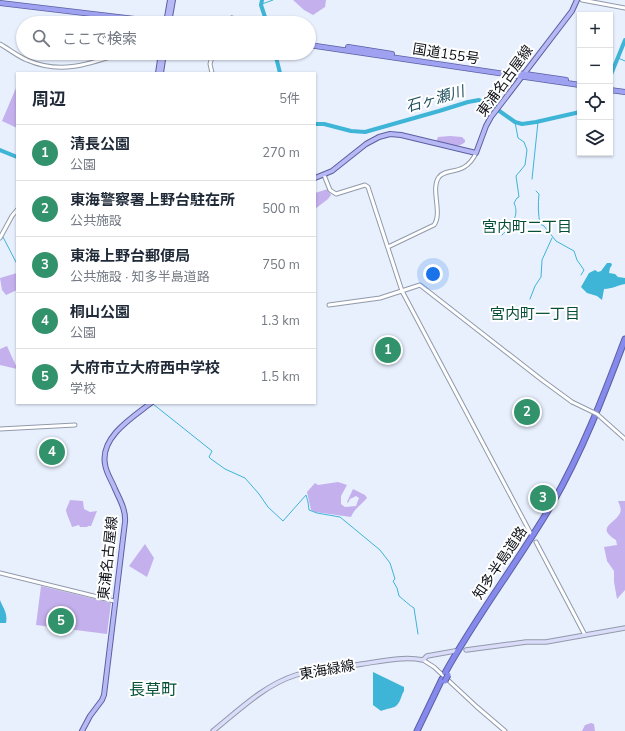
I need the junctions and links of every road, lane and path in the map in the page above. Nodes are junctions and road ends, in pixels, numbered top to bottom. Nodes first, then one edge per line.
1 (170, 0) edge
2 (173, 0) edge
3 (577, 0) edge
4 (582, 0) edge
5 (0, 3) edge
6 (0, 6) edge
7 (625, 8) edge
8 (85, 16) edge
9 (109, 16) edge
10 (168, 16) edge
11 (169, 16) edge
12 (0, 44) edge
13 (316, 45) edge
14 (16, 54) edge
15 (27, 60) edge
16 (100, 60) edge
17 (160, 60) edge
18 (162, 60) edge
19 (211, 60) edge
20 (159, 72) edge
21 (159, 72) edge
22 (212, 72) edge
23 (523, 75) junction
24 (577, 84) edge
25 (613, 89) edge
26 (625, 89) edge
27 (613, 90) edge
28 (625, 92) edge
29 (476, 153) junction
30 (324, 175) junction
31 (316, 178) edge
32 (16, 211) edge
33 (1, 236) edge
34 (388, 247) junction
35 (402, 291) junction
36 (329, 305) dead end
37 (625, 338) edge
38 (625, 348) edge
39 (149, 404) edge
40 (75, 425) dead end
41 (0, 429) edge
42 (625, 439) edge
43 (531, 534) dead end
44 (536, 542) dead end
45 (0, 573) edge
46 (114, 601) junction
47 (625, 628) edge
48 (584, 635) junction
49 (466, 650) dead end
50 (455, 651) dead end
51 (423, 660) junction
52 (446, 674) junction
53 (443, 680) junction
54 (82, 731) edge
55 (213, 731) edge
56 (417, 731) edge
57 (421, 731) edge
58 (505, 731) edge

1 - 10 main road
2 - 11 main road
3 - 23 main road, 東浦名古屋線
4 - 7 street
5 - 9 highway
6 - 8 highway
12 - 14 street
13 - 23 highway, 国道155号
15 - 16 street
17 - 20 main road
18 - 21 main road
19 - 22 street
23 - 24 highway, 国道155号
23 - 29 main road, 東浦名古屋線
25 - 26 highway
27 - 28 highway
29 - 30 main road
29 - 34 street
30 - 31 main road
30 - 34 street
32 - 33 street
34 - 35 street
35 - 36 street
35 - 42 street, bridge
35 - 43 street
37 - 52 highway, 知多半島道路
38 - 52 highway, 知多半島道路
39 - 46 main road, 東浦名古屋線
40 - 41 street
44 - 48 street
45 - 46 street
46 - 54 main road, 東浦名古屋線
47 - 48 main road
48 - 49 main road
50 - 51 main road, 東海緑線
51 - 55 main road, 東海緑線
51 - 58 street
52 - 53 highway, 知多半島道路, bridge
53 - 56 highway, 知多半島道路
53 - 57 highway, 知多半島道路

